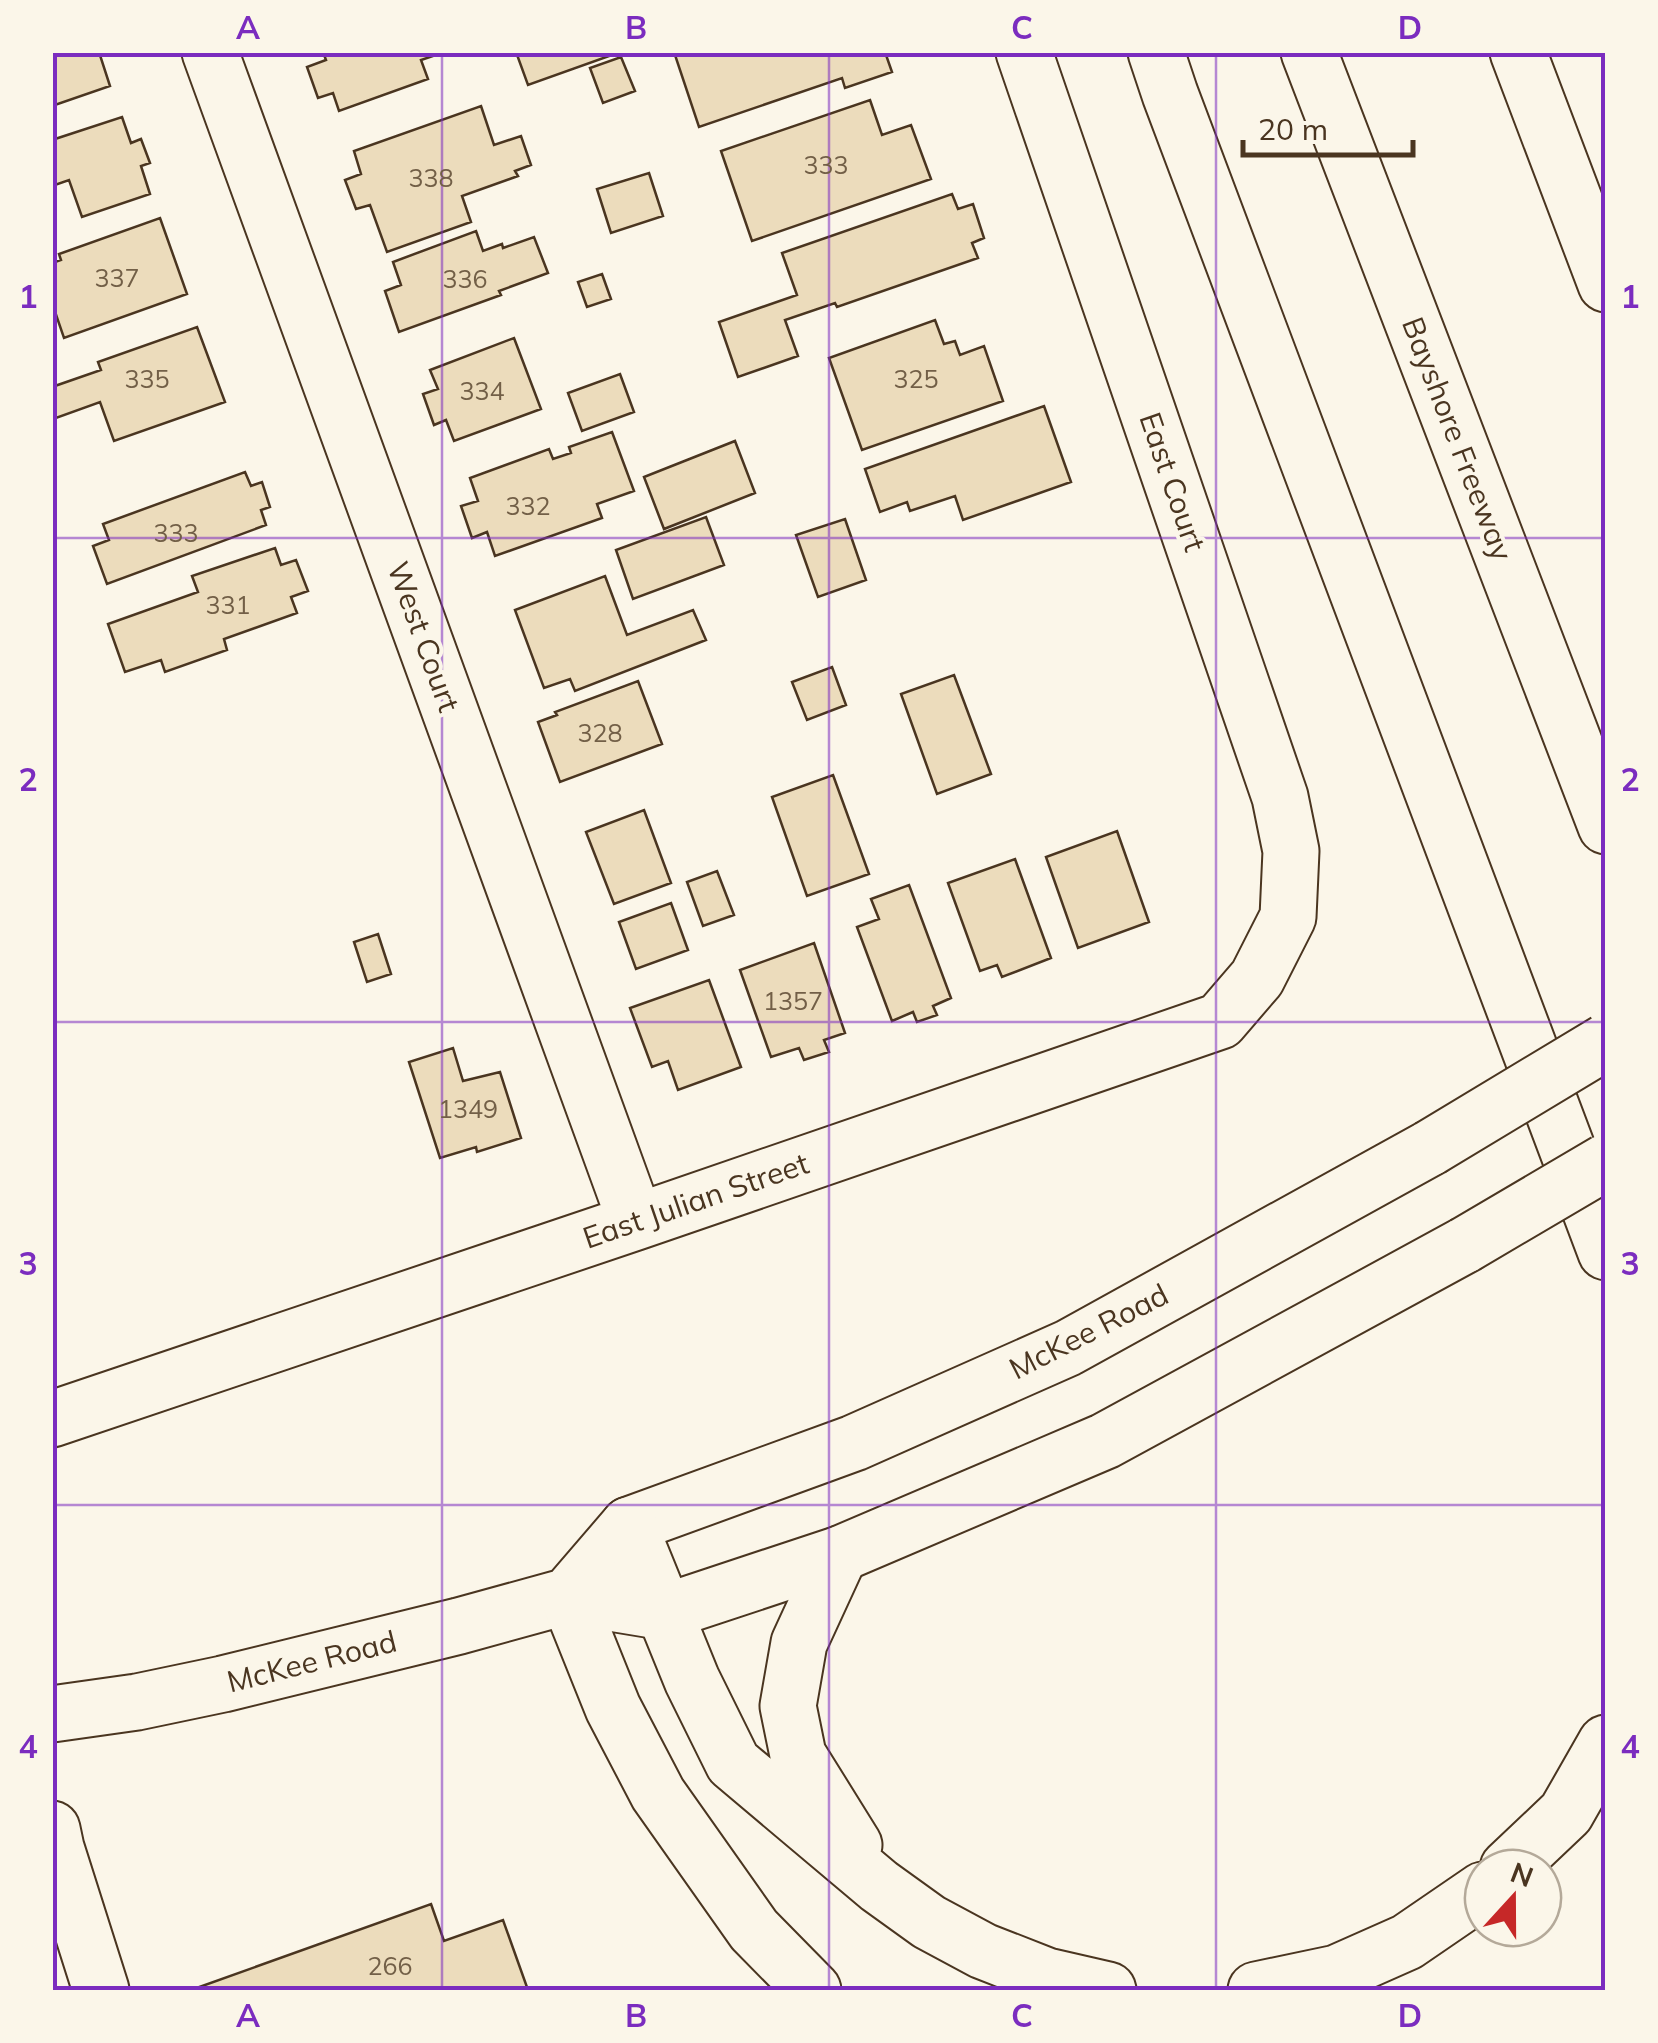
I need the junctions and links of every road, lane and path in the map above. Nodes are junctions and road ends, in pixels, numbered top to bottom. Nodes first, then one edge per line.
1 (210, 52) edge
2 (1024, 52) edge
3 (1156, 52) edge
4 (1309, 52) edge
5 (1518, 52) edge
6 (1567, 182) junction
7 (1606, 255) edge
8 (1606, 284) edge
9 (1606, 826) edge
10 (1288, 918) joint
11 (1606, 1042) edge
12 (1606, 1162) edge
13 (636, 1222) junction
14 (1606, 1252) edge
15 (52, 1419) edge
16 (630, 1525) junction
17 (840, 1554) junction
18 (568, 1596) junction
19 (665, 1612) junction
20 (52, 1714) edge
21 (1606, 1744) edge
22 (52, 1828) edge
23 (1529, 1848) edge
24 (879, 1886) junction
25 (1463, 1904) edge
26 (100, 1990) edge
27 (813, 1990) edge
28 (1108, 1990) edge
29 (1256, 1990) edge

1 - 13 main road, West Court
2 - 10 main road, East Court
3 - 14 main road
4 - 9 main road, Bayshore Freeway
5 - 6 main road
6 - 7 main road
6 - 8 main road
10 - 13 main road, East Julian Street
11 - 16 main road, McKee Road, bridge
12 - 17 main road, McKee Road, bridge
13 - 15 main road, East Julian Street
16 - 18 main road, McKee Road
16 - 19 main road
17 - 19 main road, McKee Road
17 - 24 main road
18 - 19 main road, McKee Road
18 - 20 main road, McKee Road
18 - 27 main road
19 - 24 main road
21 - 23 main road
22 - 26 main road
24 - 28 main road
25 - 29 main road

